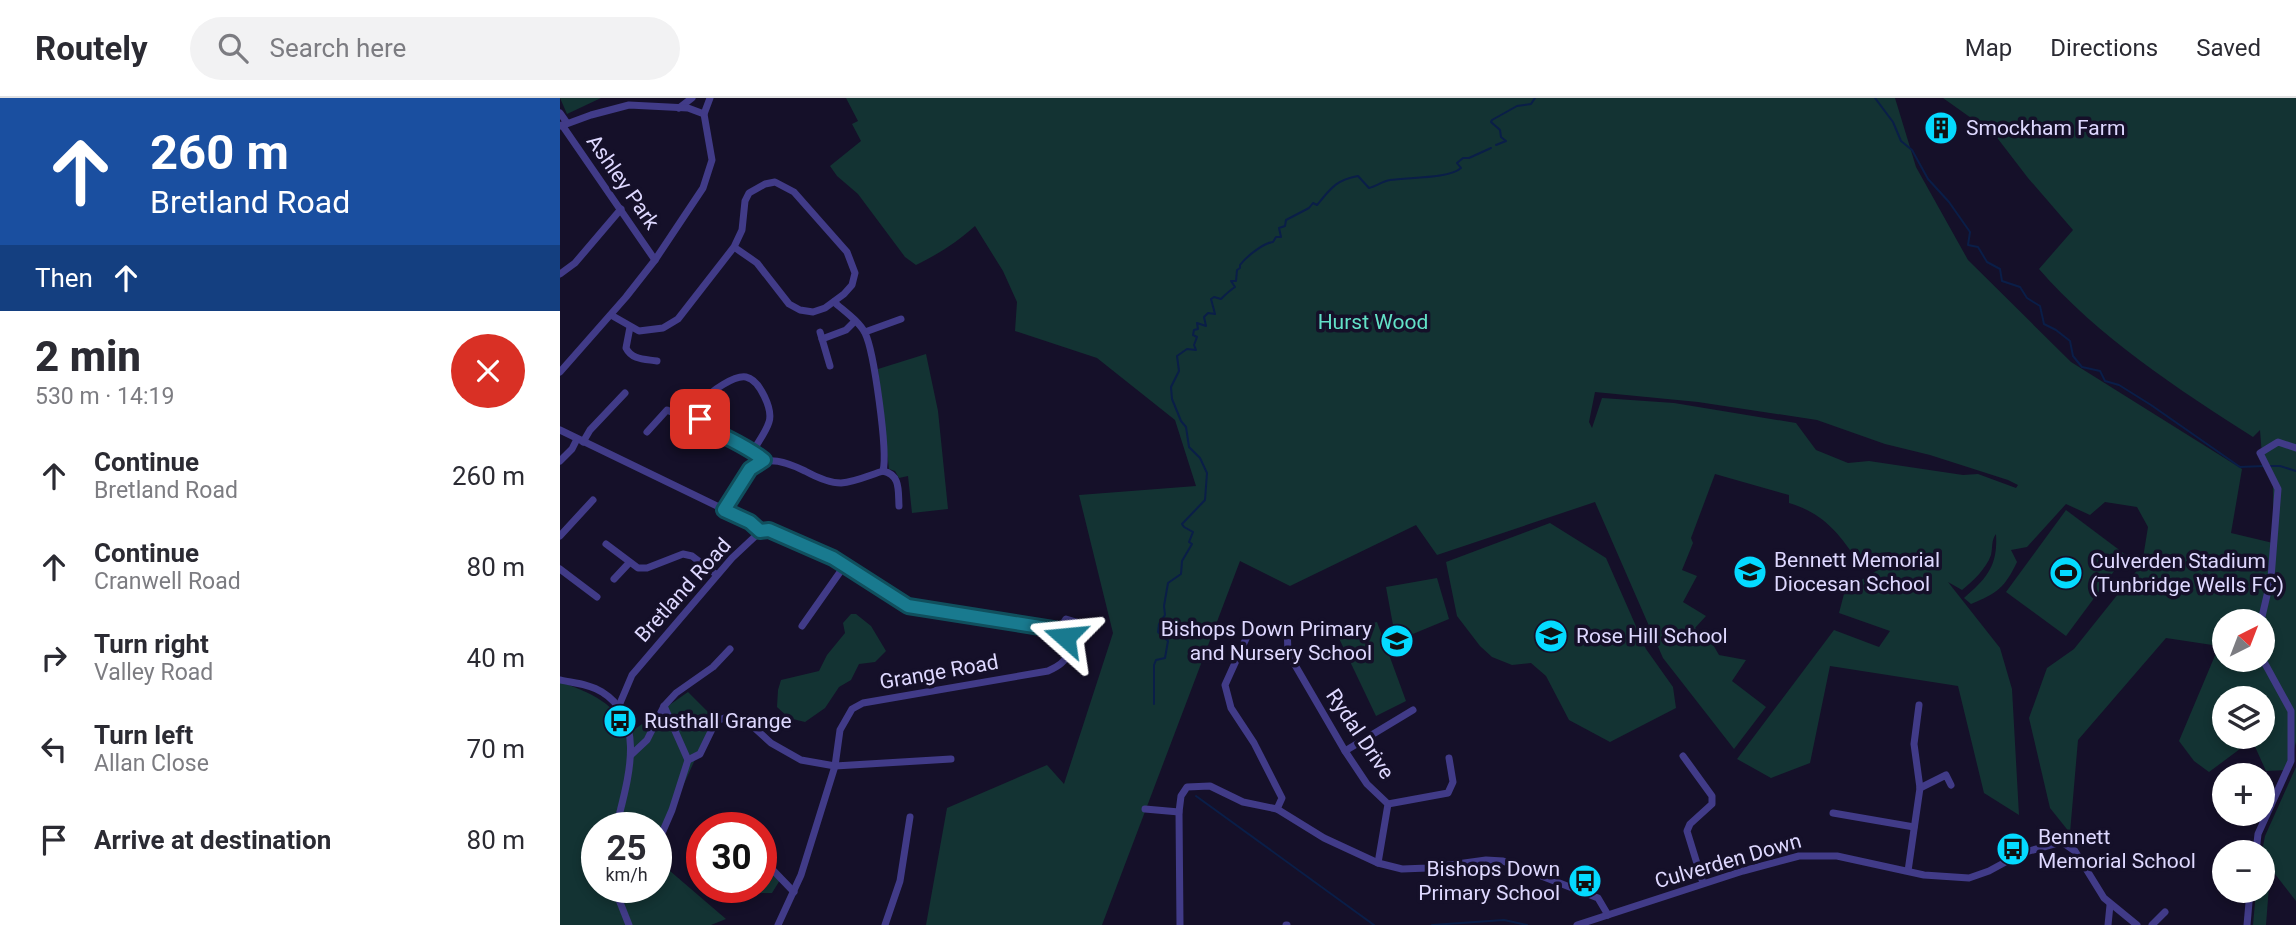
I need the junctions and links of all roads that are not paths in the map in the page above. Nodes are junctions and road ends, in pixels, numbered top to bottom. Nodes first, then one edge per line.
1 (692, 98) edge
2 (710, 98) edge
3 (628, 102) edge
4 (678, 109) junction
5 (560, 113) edge
6 (704, 114) junction
7 (563, 125) edge
8 (621, 209) junction
9 (734, 247) junction
10 (655, 260) junction
11 (560, 274) edge
12 (834, 302) junction
13 (611, 315) junction
14 (901, 319) dead end
15 (855, 321) junction
16 (630, 327) junction
17 (865, 332) junction
18 (657, 361) dead end
19 (830, 366) dead end
20 (560, 372) edge
21 (625, 393) dead end
22 (700, 419) junction
23 (560, 430) edge
24 (647, 432) dead end
25 (580, 440) junction
26 (2296, 448) edge
27 (753, 451) junction
28 (764, 460) junction
29 (560, 461) edge
30 (883, 471) junction
31 (593, 500) dead end
32 (899, 506) dead end
33 (724, 510) junction
34 (760, 531) junction
35 (560, 536) edge
36 (606, 544) dead end
37 (833, 558) joint
38 (629, 563) junction
39 (845, 565) junction
40 (560, 569) edge
41 (717, 575) junction
42 (614, 579) dead end
43 (597, 597) dead end
44 (2264, 609) edge
45 (802, 626) dead end
46 (1287, 626) dead end
47 (1059, 630) junction
48 (1249, 632) dead end
49 (1065, 637) junction
50 (730, 649) dead end
51 (2270, 672) edge
52 (560, 680) edge
53 (1919, 705) dead end
54 (664, 706) junction
55 (618, 708) junction
56 (1413, 710) dead end
57 (1345, 751) junction
58 (631, 755) junction
59 (1684, 756) dead end
60 (1449, 758) dead end
61 (951, 759) dead end
62 (688, 760) junction
63 (834, 769) junction
64 (1951, 785) dead end
65 (1920, 788) junction
66 (1388, 804) junction
67 (1145, 809) dead end
68 (1277, 809) junction
69 (619, 812) edge
70 (671, 812) edge
71 (1179, 812) junction
72 (1833, 813) dead end
73 (910, 817) dead end
74 (1914, 827) junction
75 (2258, 840) edge
76 (1378, 863) junction
77 (1908, 871) junction
78 (777, 874) edge
79 (1703, 883) junction
80 (794, 892) junction
81 (618, 903) edge
82 (2249, 903) edge
83 (2110, 905) junction
84 (2165, 912) dead end
85 (1608, 915) junction
86 (629, 925) edge
87 (778, 925) edge
88 (885, 925) edge
89 (1180, 925) edge
90 (1577, 925) edge
91 (2108, 925) edge
92 (2137, 925) edge
93 (2152, 925) edge
94 (2247, 925) edge

1 - 4 street
2 - 6 street
3 - 4 street
3 - 7 street
4 - 6 street
5 - 7 street, Ashley Park
6 - 10 street
7 - 8 street, Ashley Park
8 - 10 street, Ashley Park
8 - 11 street
9 - 12 street
9 - 12 street
9 - 16 street
10 - 13 street
12 - 15 street
13 - 16 street
13 - 20 street
14 - 17 street
15 - 17 street
15 - 19 street
16 - 18 street
17 - 30 street
21 - 25 street
22 - 24 street
22 - 27 street
22 - 27 street
23 - 25 street
25 - 29 street
25 - 33 street
26 - 44 street
27 - 28 street
28 - 30 street
28 - 33 street
30 - 32 street
31 - 35 street
33 - 34 street
34 - 37 street, Bretland Road
34 - 41 street, Bretland Road
36 - 38 street
37 - 39 street, Grange Road
38 - 41 street
38 - 42 street
39 - 45 street
39 - 47 street, Grange Road
40 - 43 street
41 - 55 street, Bretland Road
46 - 57 street, Rydal Drive
47 - 49 street
47 - 49 street, Grange Road
48 - 68 street
49 - 63 street, Grange Road
50 - 54 street
51 - 75 street
52 - 55 street
53 - 65 street
54 - 58 street
54 - 62 street
55 - 58 street
56 - 57 street
57 - 66 street, Rydal Drive
58 - 69 street
59 - 79 street
60 - 66 street
61 - 63 street
62 - 63 street
62 - 70 street
63 - 80 street
64 - 65 street
65 - 74 street
66 - 76 street, Rydal Drive
67 - 71 street
68 - 71 street
68 - 76 street
71 - 89 street
72 - 74 street
73 - 88 street
74 - 77 street
76 - 85 street
77 - 79 street, Culverden Down
77 - 83 street, Culverden Down
78 - 80 street
79 - 85 street, Culverden Down
80 - 87 street
81 - 86 street
82 - 94 street
83 - 91 street
83 - 92 street, Culverden Down
84 - 93 street
85 - 90 street, Culverden Down

